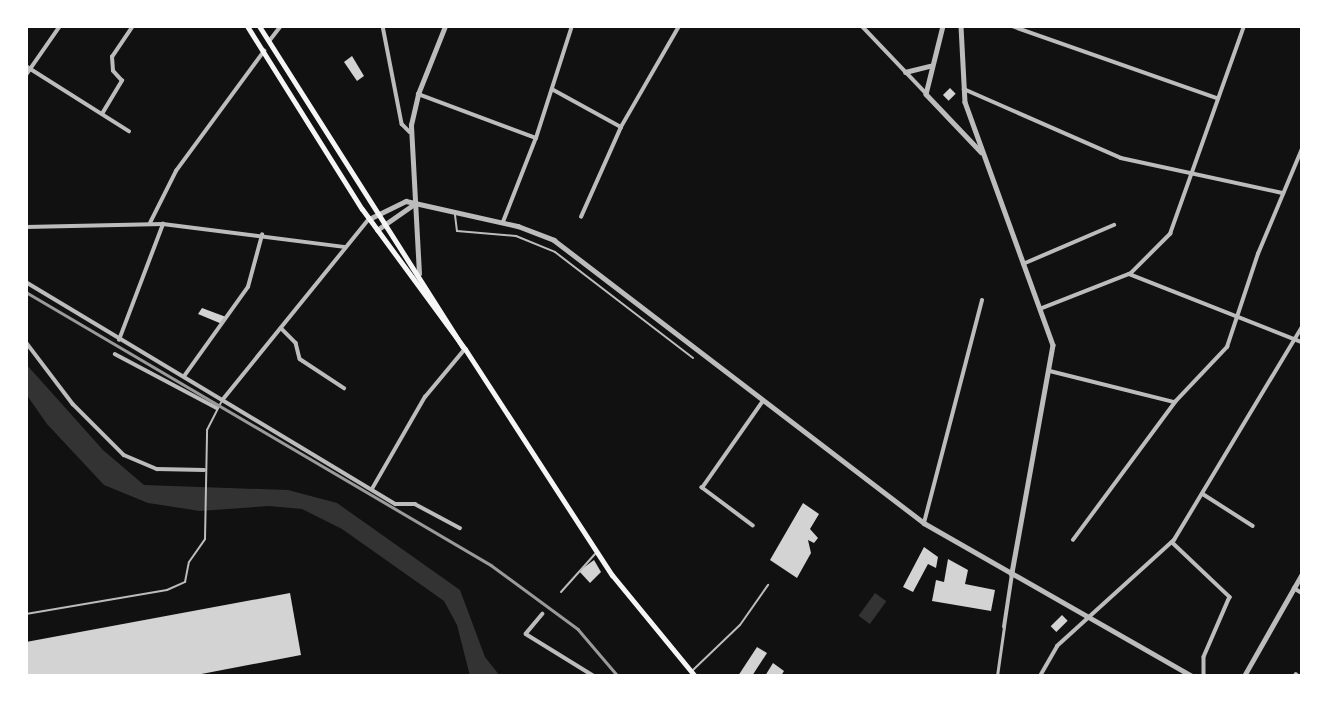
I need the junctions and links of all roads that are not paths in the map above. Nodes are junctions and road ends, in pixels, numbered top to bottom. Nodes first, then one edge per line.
1 (60, 26) edge
2 (133, 26) edge
3 (247, 26) edge
4 (259, 26) edge
5 (281, 26) edge
6 (383, 26) edge
7 (445, 26) edge
8 (572, 26) edge
9 (679, 26) edge
10 (862, 26) edge
11 (943, 26) edge
12 (961, 26) edge
13 (1012, 26) edge
14 (1039, 26) edge
15 (1244, 26) edge
16 (1036, 35) junction
17 (270, 40) junction
18 (265, 50) junction
19 (931, 62) junction
20 (26, 66) edge
21 (32, 69) junction
22 (905, 72) junction
23 (26, 75) edge
24 (551, 89) junction
25 (962, 89) junction
26 (418, 94) junction
27 (926, 94) junction
28 (1217, 98) junction
29 (102, 114) junction
30 (971, 121) junction
31 (621, 127) junction
32 (130, 131) dead end
33 (411, 132) junction
34 (962, 133) junction
35 (536, 138) junction
36 (1302, 149) edge
37 (981, 153) junction
38 (1189, 174) junction
39 (1283, 193) junction
40 (414, 204) junction
41 (455, 211) junction
42 (378, 212) junction
43 (581, 216) dead end
44 (369, 219) junction
45 (503, 222) junction
46 (150, 223) junction
47 (386, 223) junction
48 (163, 224) junction
49 (1114, 225) dead end
50 (26, 227) edge
51 (377, 230) junction
52 (262, 235) junction
53 (346, 247) junction
54 (1023, 264) junction
55 (419, 274) junction
56 (1129, 274) junction
57 (26, 282) edge
58 (982, 300) dead end
59 (1040, 309) junction
60 (1237, 315) junction
61 (1302, 327) edge
62 (281, 328) junction
63 (1295, 339) junction
64 (119, 340) junction
65 (26, 342) edge
66 (1302, 342) edge
67 (465, 349) junction
68 (116, 354) dead end
69 (694, 358) dead end
70 (1051, 371) junction
71 (185, 374) junction
72 (344, 388) dead end
73 (224, 398) junction
74 (763, 401) junction
75 (1175, 402) junction
76 (218, 408) junction
77 (204, 472) junction
78 (372, 489) junction
79 (1203, 494) junction
80 (924, 523) junction
81 (753, 526) dead end
82 (1253, 526) dead end
83 (460, 528) dead end
84 (1073, 540) dead end
85 (1172, 542) junction
86 (597, 551) junction
87 (1012, 574) junction
88 (1302, 574) edge
89 (768, 585) dead end
90 (1293, 588) junction
91 (561, 592) dead end
92 (1302, 593) edge
93 (26, 614) edge
94 (543, 614) dead end
95 (1090, 616) junction
96 (1004, 627) joint
97 (693, 674) edge
98 (594, 676) edge
99 (998, 676) edge
100 (1040, 676) edge
101 (1192, 676) edge
102 (1203, 676) edge
103 (1244, 676) edge

1 - 21 street
2 - 29 street
3 - 18 main road
4 - 17 main road
5 - 17 street
6 - 33 street
7 - 26 street
8 - 24 street
9 - 31 street
10 - 22 street
11 - 19 street
12 - 25 street
13 - 16 street
14 - 16 street
15 - 28 street
16 - 28 street
17 - 42 main road
18 - 44 main road
18 - 46 street
19 - 22 street
19 - 27 street
20 - 21 street
21 - 23 street
21 - 29 street
22 - 27 street
24 - 31 street
24 - 35 street
25 - 30 street
25 - 38 street
26 - 33 street
26 - 35 street
27 - 34 street
28 - 38 street
29 - 32 street
30 - 34 street
30 - 37 street
31 - 43 street
33 - 40 street
34 - 37 street
35 - 45 street
36 - 39 street
37 - 54 street
38 - 39 street
38 - 56 street
39 - 60 street
40 - 41 street
40 - 42 street
40 - 47 street
40 - 55 street
41 - 45 street
41 - 69 lane
42 - 44 street
42 - 47 main road
44 - 51 main road
44 - 53 street
45 - 74 street
46 - 48 street
46 - 50 street
47 - 51 street
47 - 55 main road
48 - 52 street
48 - 64 street
49 - 54 street
51 - 67 main road
52 - 53 street
52 - 71 street
53 - 62 street
54 - 59 street
55 - 67 main road
56 - 59 street
56 - 60 street
57 - 64 street
58 - 80 street
59 - 70 street
60 - 63 street
60 - 75 street
61 - 63 street
62 - 72 street
62 - 73 street
63 - 66 street
63 - 79 street
64 - 71 street
65 - 77 street
67 - 78 street
67 - 86 main road
68 - 76 street
70 - 75 street
70 - 87 street
71 - 73 street
73 - 76 lane
73 - 78 street
74 - 80 street
74 - 81 street
75 - 84 street
76 - 77 lane
77 - 93 lane
78 - 83 street
79 - 82 street
79 - 85 street
80 - 87 street
85 - 95 street
85 - 102 street
86 - 91 lane
86 - 97 main road
87 - 95 street
87 - 96 street
88 - 90 street
89 - 97 lane
90 - 92 street
90 - 103 street
94 - 98 street
95 - 100 street
95 - 101 street
96 - 99 street

